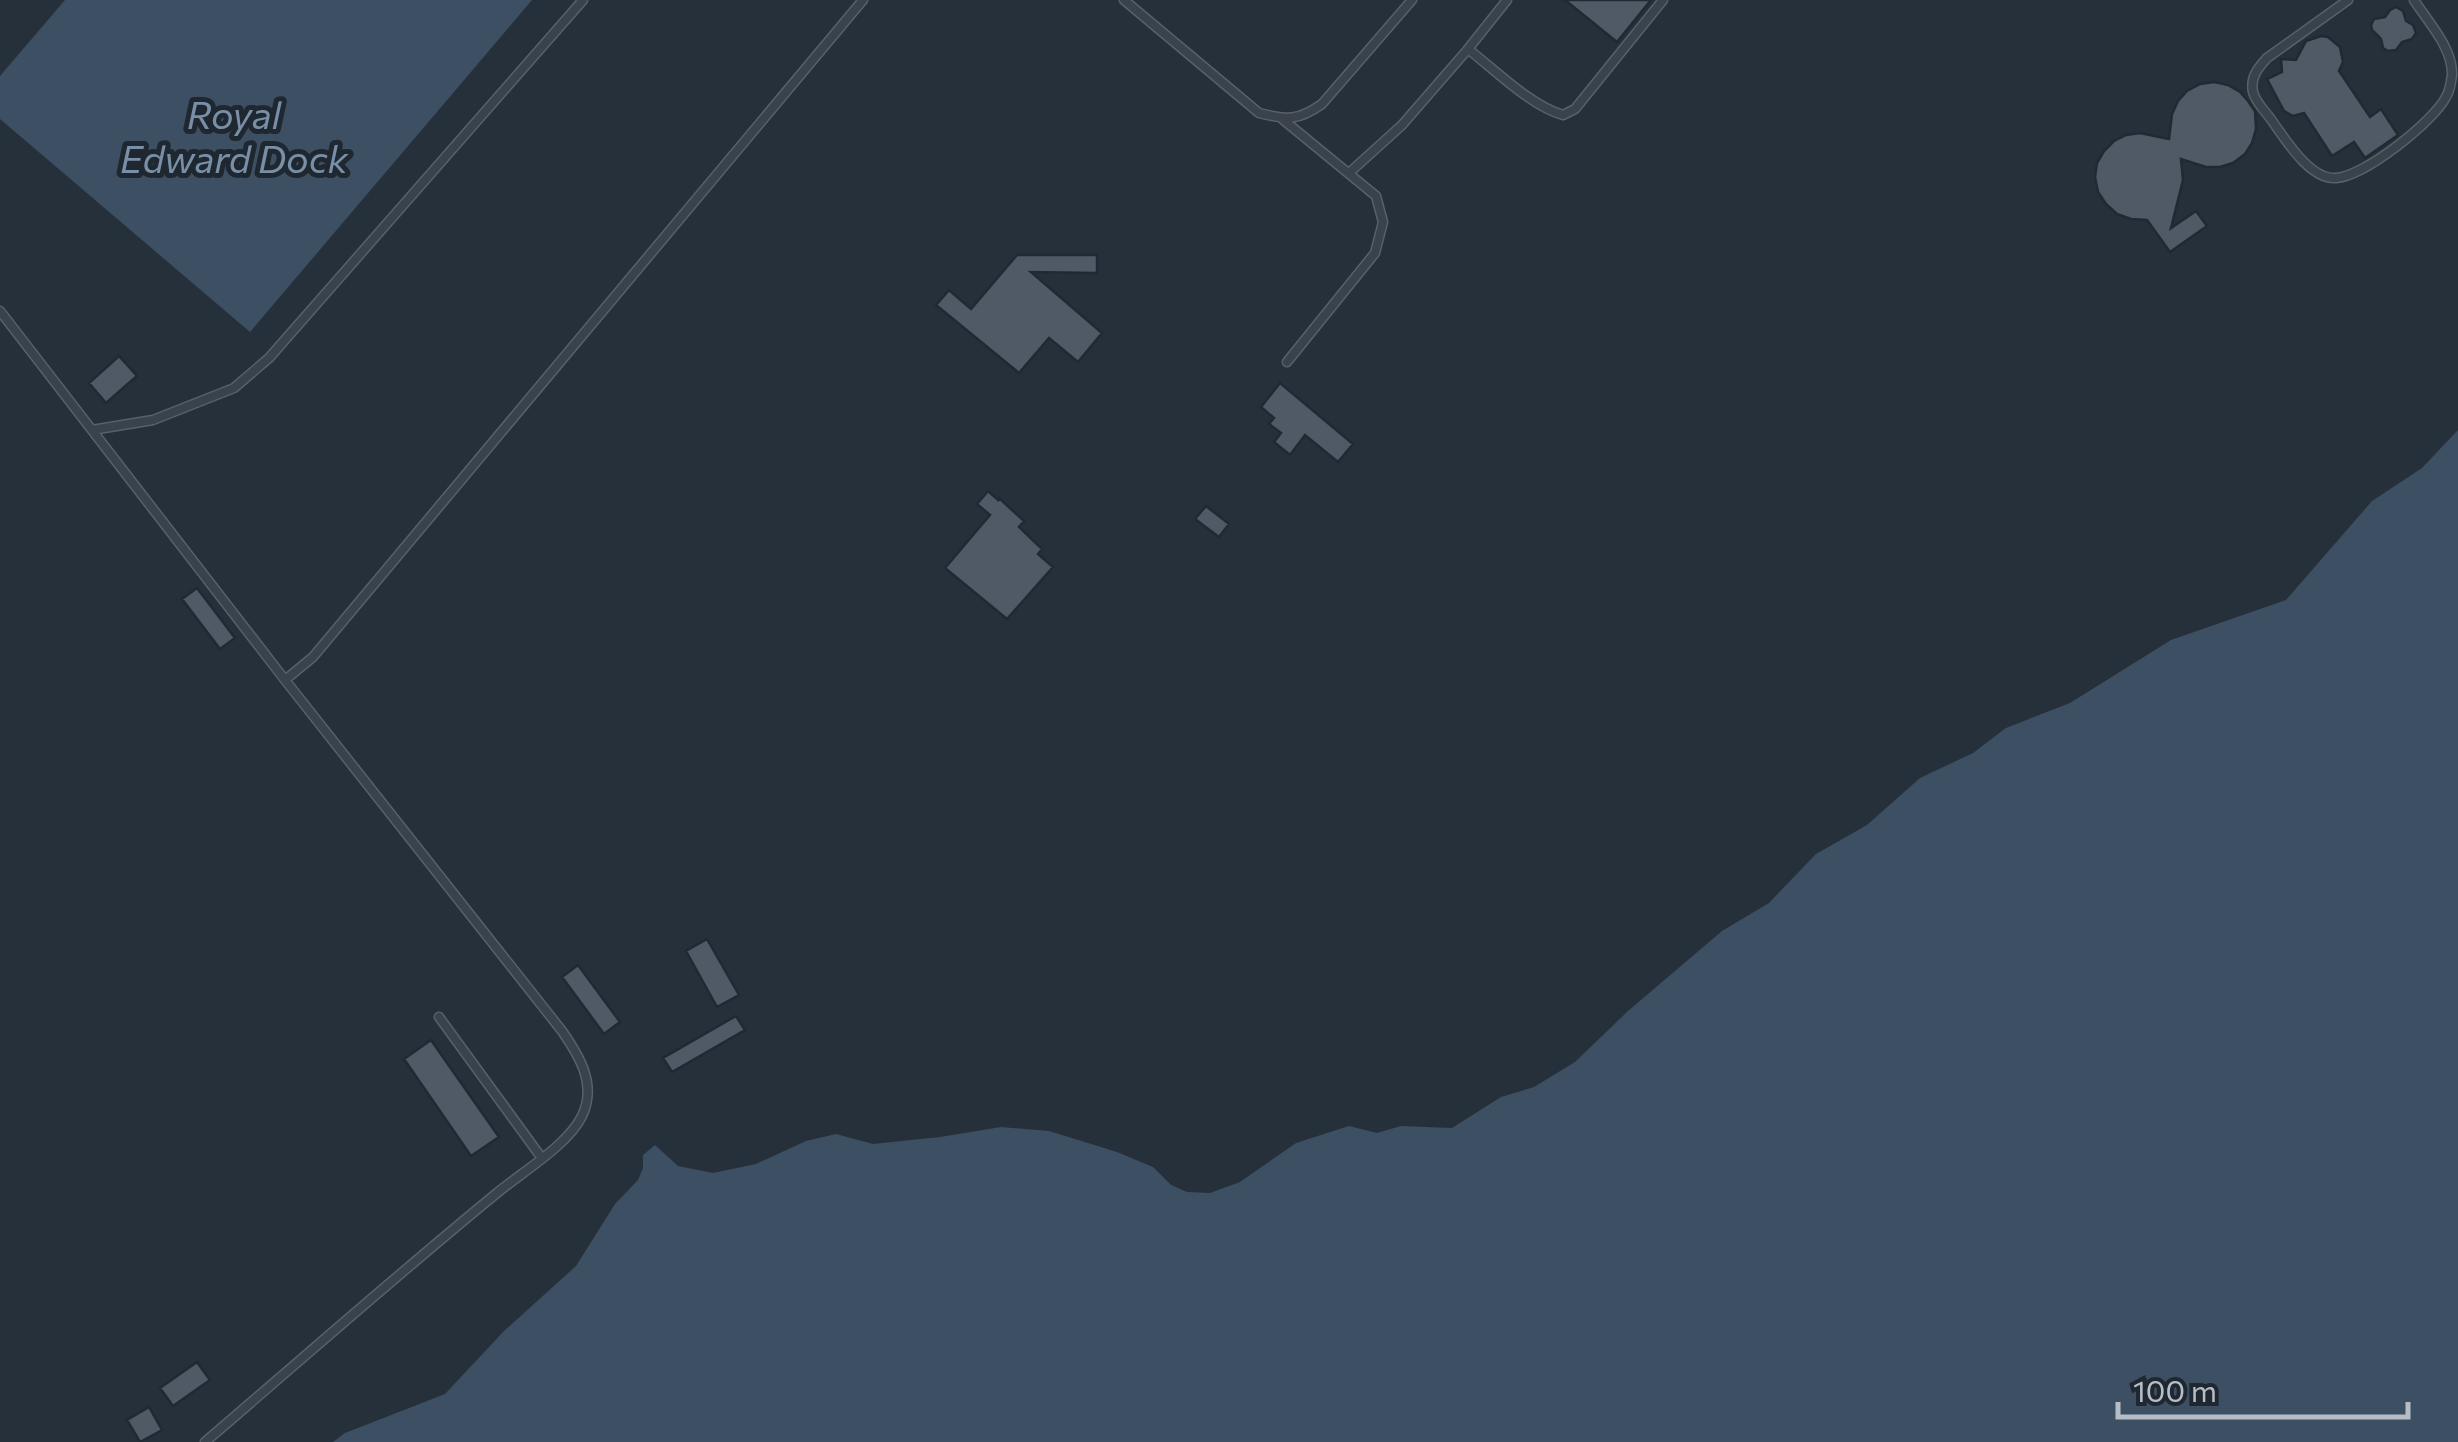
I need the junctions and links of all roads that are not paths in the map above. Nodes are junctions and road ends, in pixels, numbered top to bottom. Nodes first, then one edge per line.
1 (582, 0) edge
2 (863, 0) edge
3 (1124, 0) edge
4 (1412, 0) edge
5 (1507, 0) edge
6 (1664, 0) edge
7 (2348, 0) edge
8 (2414, 0) edge
9 (1468, 49) junction
10 (1282, 118) junction
11 (1349, 174) junction
12 (0, 311) edge
13 (1287, 362) dead end
14 (92, 430) junction
15 (285, 680) junction
16 (439, 1016) dead end
17 (541, 1157) junction
18 (206, 1442) edge

1 - 14 lane
2 - 15 lane
3 - 10 lane
4 - 10 lane
5 - 9 lane
6 - 9 lane
7 - 8 lane
9 - 11 lane
10 - 11 lane
11 - 13 lane
12 - 14 lane
14 - 15 lane
15 - 17 lane
16 - 17 lane
17 - 18 lane

